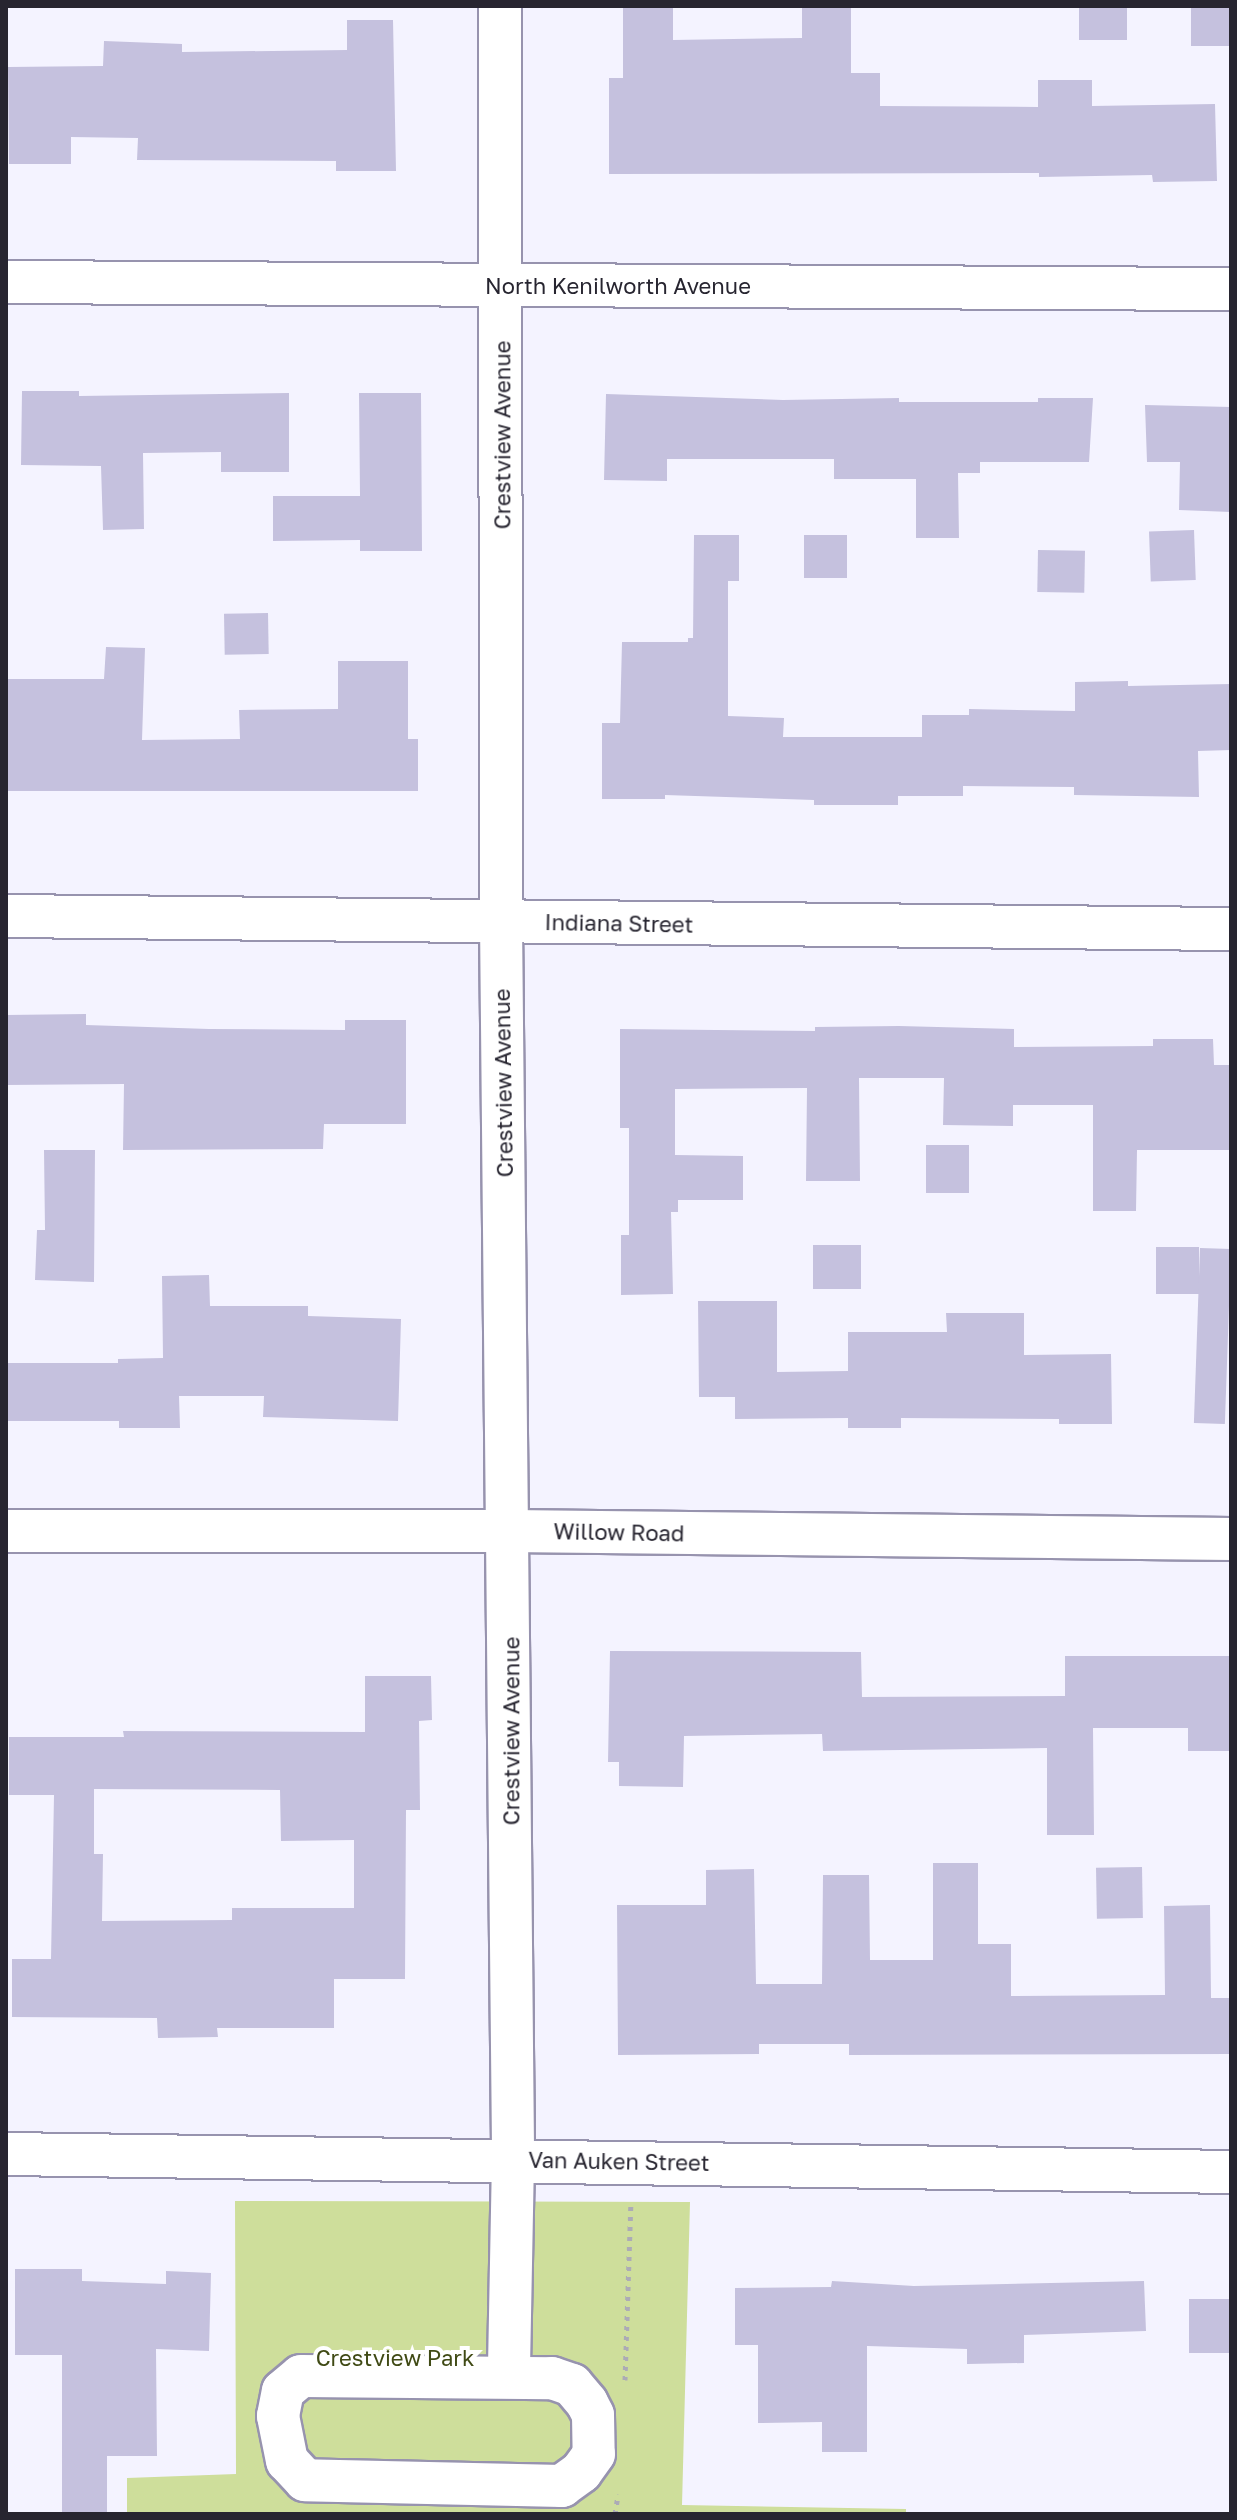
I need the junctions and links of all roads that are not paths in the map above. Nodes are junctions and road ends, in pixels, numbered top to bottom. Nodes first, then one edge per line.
1 (500, 6) edge
2 (6, 282) edge
3 (502, 286) junction
4 (1231, 289) edge
5 (6, 916) edge
6 (501, 921) junction
7 (1231, 929) edge
8 (6, 1531) edge
9 (509, 1531) junction
10 (1231, 1539) edge
11 (6, 2154) edge
12 (513, 2159) junction
13 (1231, 2172) edge
14 (509, 2376) junction

1 - 3 street, Crestview Avenue
2 - 3 street, North Kenilworth Avenue
3 - 4 street, North Kenilworth Avenue
3 - 6 street, Crestview Avenue
5 - 6 street, Indiana Street
6 - 7 street, Indiana Street
6 - 9 street, Crestview Avenue
8 - 9 street, Willow Road
9 - 10 street, Willow Road
9 - 12 street, Crestview Avenue
11 - 12 street, Van Auken Street
12 - 13 street, Van Auken Street
12 - 14 street, Crestview Avenue
14 - 14 street

